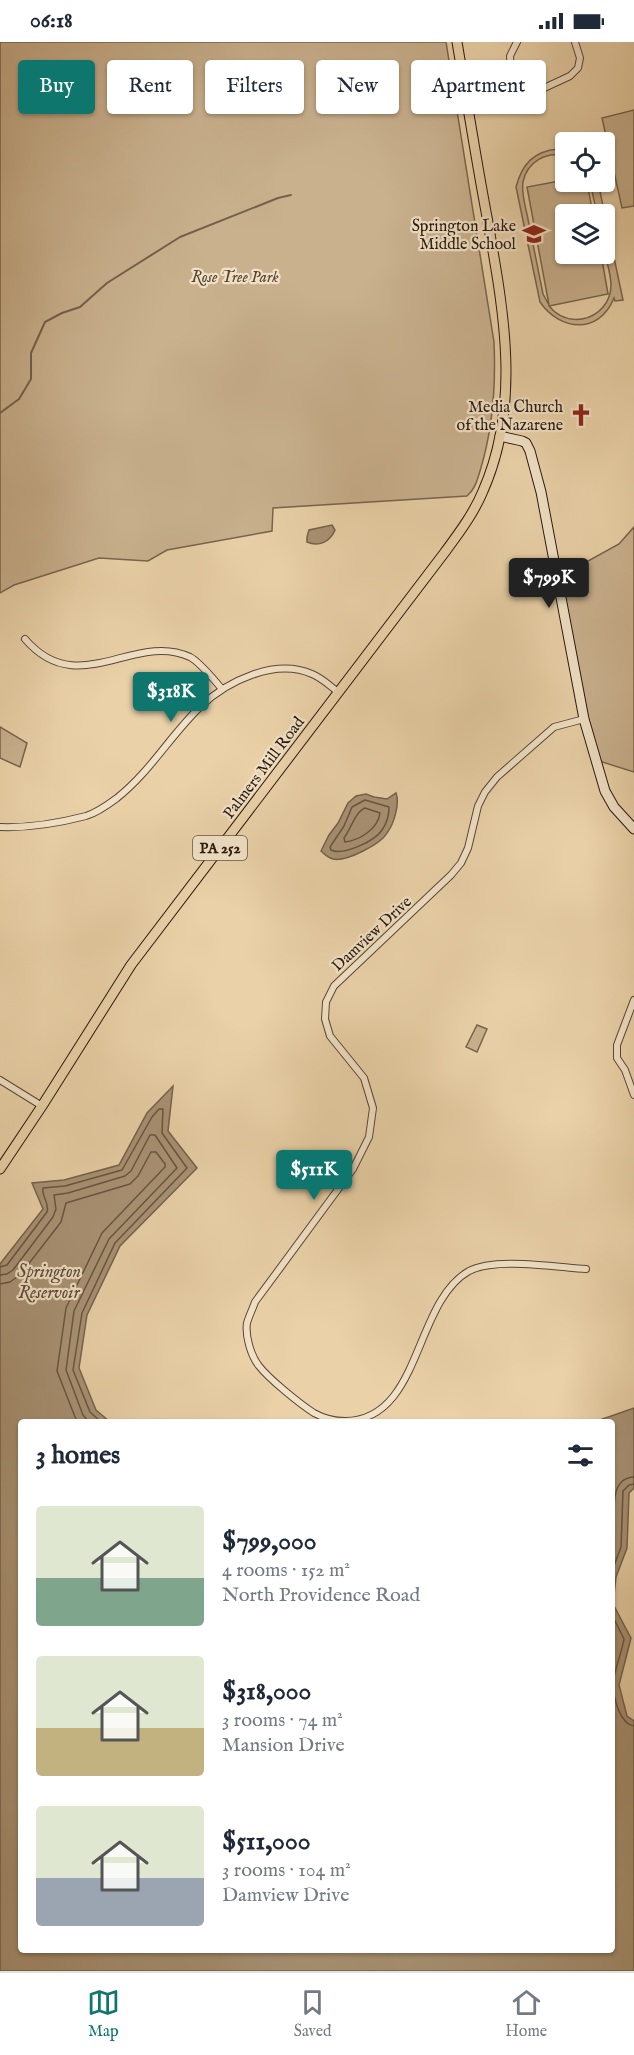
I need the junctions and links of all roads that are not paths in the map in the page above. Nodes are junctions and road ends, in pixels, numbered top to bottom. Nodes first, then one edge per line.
1 (457, 42) edge
2 (517, 42) edge
3 (575, 42) edge
4 (460, 60) edge
5 (510, 60) edge
6 (546, 87) edge
7 (469, 114) edge
8 (501, 436) junction
9 (25, 639) dead end
10 (222, 689) junction
11 (338, 692) junction
12 (584, 719) junction
13 (0, 827) edge
14 (634, 829) edge
15 (634, 1000) edge
16 (0, 1080) edge
17 (634, 1095) edge
18 (42, 1106) junction
19 (0, 1169) edge
20 (586, 1269) dead end
21 (330, 1419) edge
22 (354, 1419) edge

1 - 4 main road, PA 252
2 - 5 street
3 - 6 street
7 - 8 main road, PA 252
8 - 11 main road, Palmers Mill Road / PA 252
8 - 12 main road
9 - 10 street
10 - 11 street
10 - 13 street
11 - 18 main road, Palmers Mill Road / PA 252
12 - 14 main road
12 - 21 street, Damview Drive
15 - 17 street
16 - 18 street
18 - 19 main road, Palmers Mill Road / PA 252
20 - 22 street, Damview Drive

